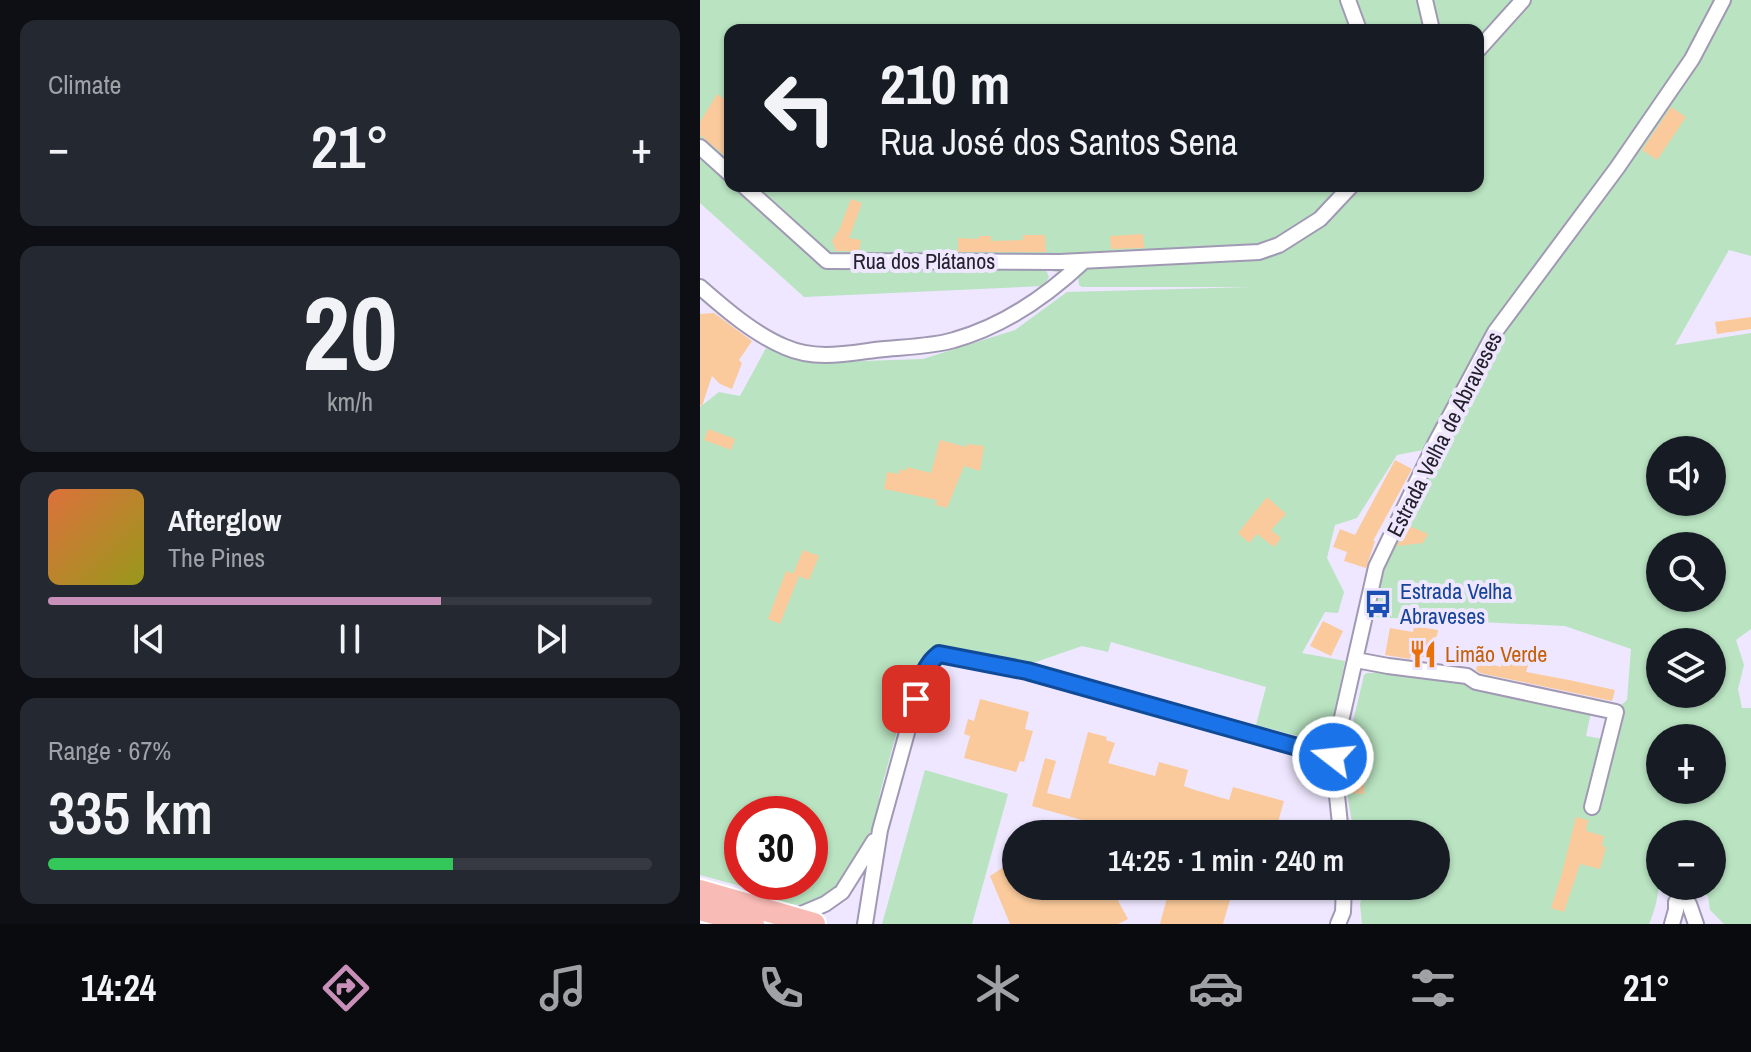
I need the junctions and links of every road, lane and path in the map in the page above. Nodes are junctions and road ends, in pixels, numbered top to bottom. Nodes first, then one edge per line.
1 (1348, 0) edge
2 (1425, 0) edge
3 (1523, 0) edge
4 (1723, 0) edge
5 (1357, 24) edge
6 (1431, 24) edge
7 (1484, 43) edge
8 (700, 147) edge
9 (724, 169) edge
10 (751, 192) edge
11 (1345, 192) edge
12 (1084, 261) junction
13 (700, 287) edge
14 (707, 301) edge
15 (1356, 660) junction
16 (1333, 757) junction
17 (1592, 807) dead end
18 (1340, 820) edge
19 (880, 830) junction
20 (700, 891) edge
21 (1344, 900) edge
22 (700, 909) edge
23 (791, 917) junction
24 (1343, 920) edge
25 (752, 924) edge
26 (814, 924) edge
27 (865, 924) edge
28 (1672, 924) edge
29 (1696, 924) edge

1 - 5 street
2 - 6 street
3 - 7 street
4 - 15 street, Estrada Velha de Abraveses
8 - 9 street
10 - 12 street, Rua dos Plátanos
11 - 12 street, Rua dos Plátanos
12 - 14 street
13 - 14 street
15 - 16 street, Estrada Velha de Abraveses
15 - 17 street
16 - 18 street, Estrada Velha de Abraveses
16 - 19 street
19 - 23 street
19 - 27 street
20 - 23 main road
21 - 24 street
22 - 25 main road
23 - 26 main road
28 - 29 street

